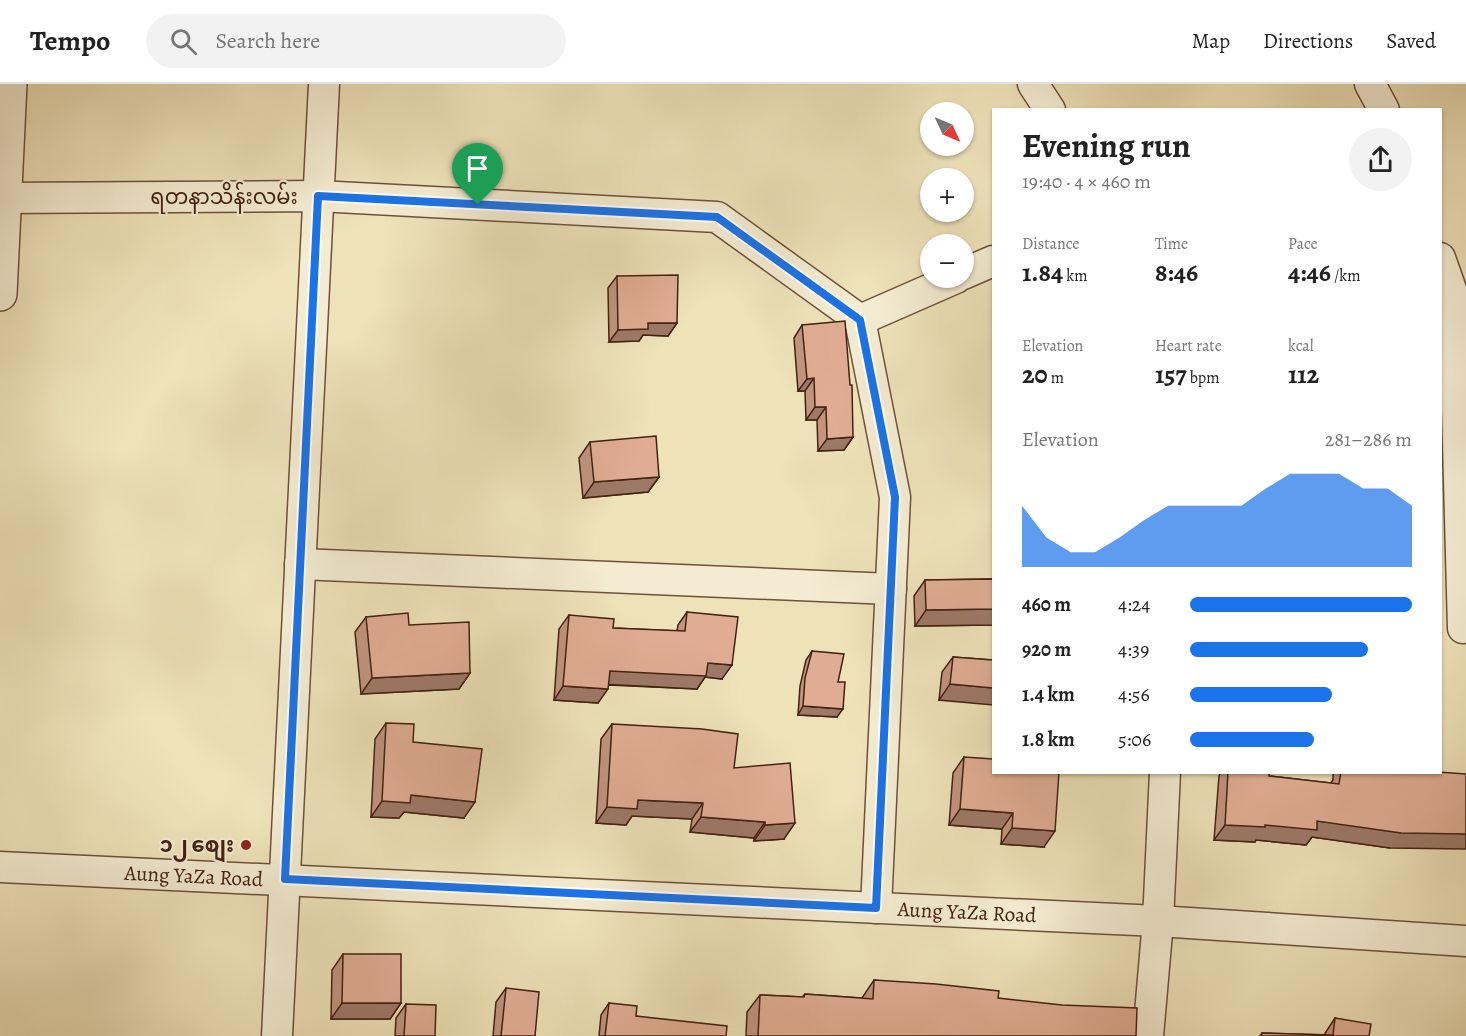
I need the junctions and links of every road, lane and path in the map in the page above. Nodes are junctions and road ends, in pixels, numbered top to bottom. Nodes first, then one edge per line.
1 (10, 84) edge
2 (324, 84) edge
3 (1033, 84) edge
4 (1370, 84) edge
5 (1049, 108) edge
6 (1383, 108) edge
7 (318, 196) junction
8 (3, 198) edge
9 (992, 261) edge
10 (1442, 264) edge
11 (974, 269) edge
12 (933, 288) edge
13 (0, 294) edge
14 (860, 320) junction
15 (300, 564) junction
16 (891, 589) junction
17 (1456, 627) edge
18 (1165, 774) edge
19 (0, 867) edge
20 (285, 879) junction
21 (876, 908) junction
22 (1158, 921) junction
23 (1466, 941) edge
24 (277, 1036) edge
25 (1148, 1036) edge

1 - 8 street
2 - 7 street
3 - 5 street
4 - 6 street
7 - 8 street, ရတနာသိန်းလမ်း
7 - 14 street, ရတနာသိန်းလမ်း
7 - 15 street
8 - 13 street
9 - 11 street
10 - 17 street
12 - 14 street
14 - 16 street
15 - 16 street
15 - 20 street
16 - 21 street
18 - 22 street
19 - 20 street, Aung YaZa Road
20 - 21 street, Aung YaZa Road
20 - 24 street
21 - 22 street, Aung YaZa Road
22 - 23 street, Aung YaZa Road
22 - 25 street

